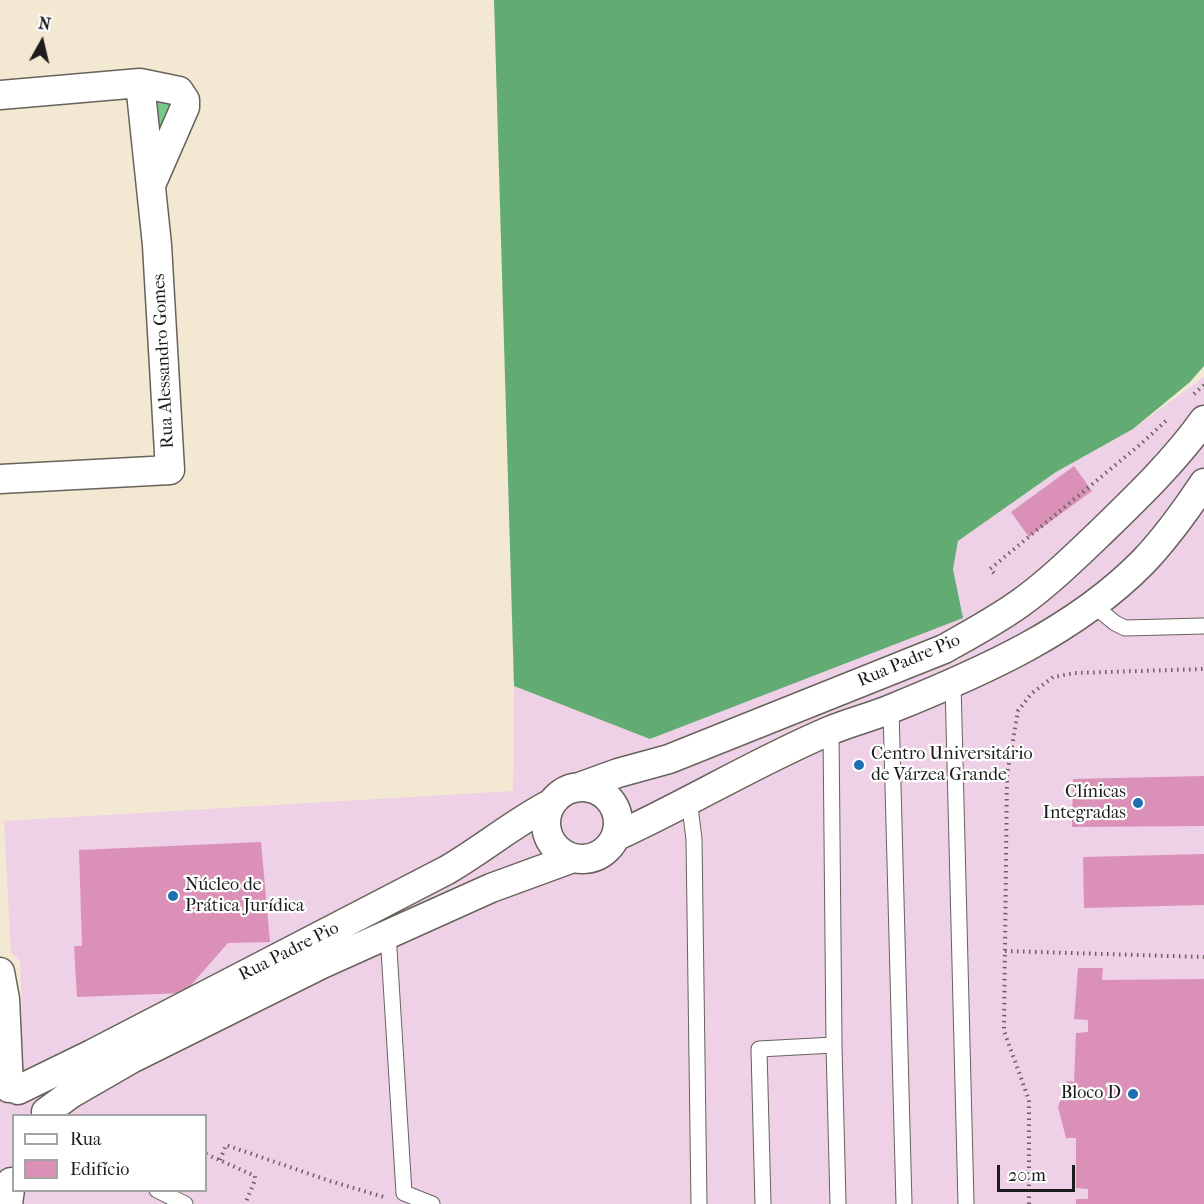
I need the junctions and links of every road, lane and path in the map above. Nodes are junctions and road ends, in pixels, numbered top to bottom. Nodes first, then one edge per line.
1 (140, 83) junction
2 (0, 95) edge
3 (151, 185) junction
4 (1204, 385) edge
5 (1196, 410) edge
6 (1173, 414) dead end
7 (0, 478) edge
8 (1204, 483) edge
9 (1079, 495) junction
10 (1085, 501) dead end
11 (994, 573) dead end
12 (1093, 605) junction
13 (1204, 626) edge
14 (1204, 669) edge
15 (953, 682) junction
16 (891, 709) junction
17 (831, 730) junction
18 (582, 786) junction
19 (688, 799) junction
20 (552, 803) junction
21 (617, 836) junction
22 (573, 858) junction
23 (388, 933) junction
24 (1005, 951) junction
25 (1204, 957) edge
26 (0, 972) edge
27 (834, 1045) junction
28 (9, 1089) edge
29 (47, 1114) edge
30 (207, 1154) edge
31 (220, 1160) junction
32 (159, 1192) edge
33 (390, 1199) dead end
34 (185, 1204) edge
35 (245, 1204) edge
36 (432, 1204) edge
37 (699, 1204) edge
38 (763, 1204) edge
39 (838, 1204) edge
40 (904, 1204) edge
41 (966, 1204) edge
42 (1029, 1204) edge

1 - 2 street
1 - 3 street, Rua Alessandro Gomes
1 - 3 street
3 - 7 street, Rua Alessandro Gomes
4 - 5 path
5 - 18 street, Rua Padre Pio
6 - 9 path
8 - 12 street, Rua Padre Pio
9 - 10 path
9 - 11 path
12 - 13 lane
12 - 15 street, Rua Padre Pio
14 - 24 path
15 - 16 street, Rua Padre Pio
15 - 41 lane
16 - 17 street, Rua Padre Pio
16 - 40 lane
17 - 19 street, Rua Padre Pio
17 - 27 lane
18 - 20 street
18 - 21 street
19 - 21 street, Rua Padre Pio
19 - 37 lane
20 - 22 street
20 - 28 street, Rua Padre Pio
21 - 22 street
22 - 23 street, Rua Padre Pio
23 - 29 street, Rua Padre Pio
23 - 36 lane
24 - 25 path
24 - 42 path
26 - 28 street
27 - 38 lane
27 - 39 lane
28 - 29 street
30 - 31 path
31 - 33 path
31 - 35 path
32 - 34 lane

